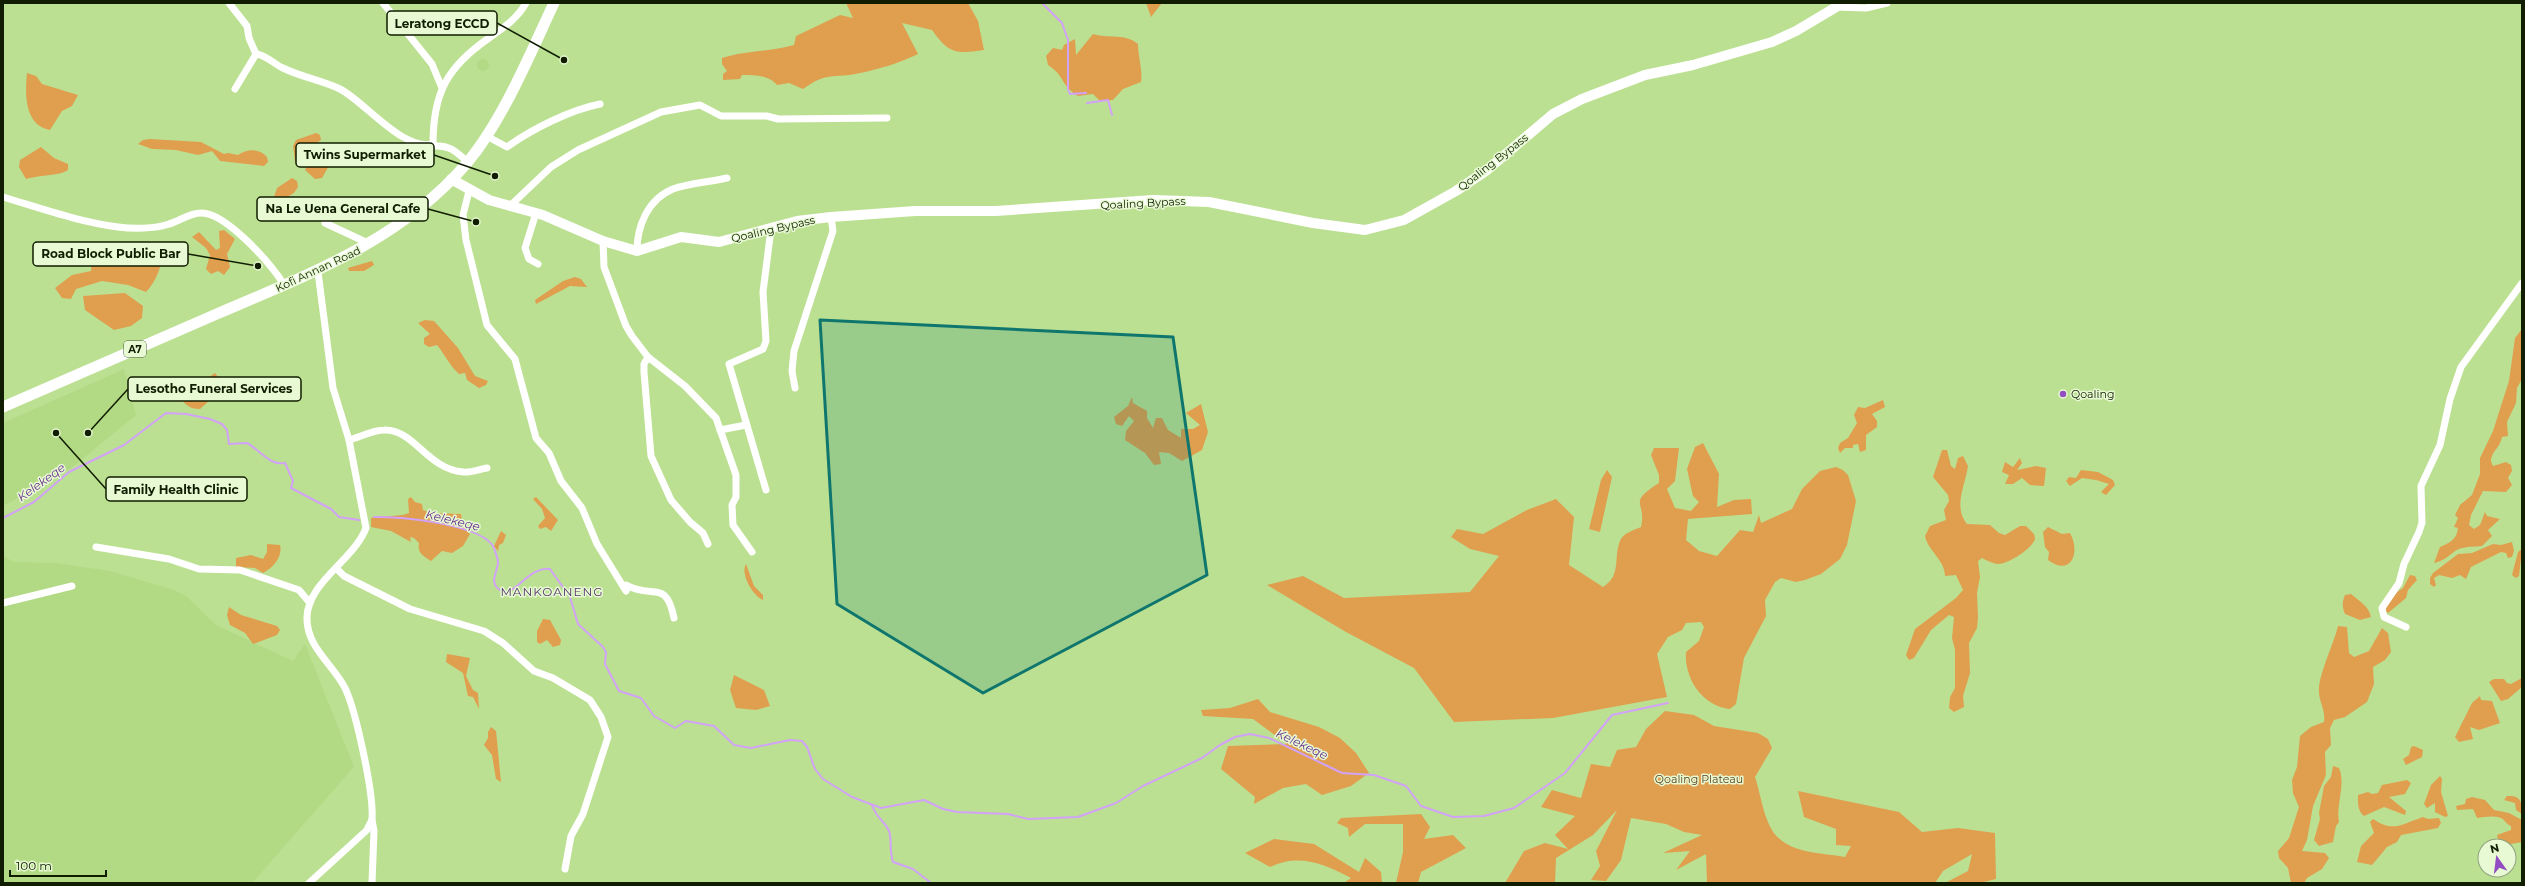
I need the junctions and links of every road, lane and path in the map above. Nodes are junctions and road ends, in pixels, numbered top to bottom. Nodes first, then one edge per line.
1 (229, 3) edge
2 (383, 3) edge
3 (526, 3) edge
4 (554, 3) edge
5 (1887, 3) edge
6 (1840, 5) edge
7 (256, 54) junction
8 (442, 88) junction
9 (235, 89) dead end
10 (600, 104) dead end
11 (887, 118) dead end
12 (492, 139) dead end
13 (432, 144) junction
14 (468, 162) junction
15 (727, 178) dead end
16 (451, 179) junction
17 (469, 191) junction
18 (3, 197) edge
19 (510, 206) junction
20 (536, 213) junction
21 (831, 217) junction
22 (325, 223) dead end
23 (771, 229) junction
24 (603, 242) junction
25 (370, 244) junction
26 (637, 251) junction
27 (538, 264) dead end
28 (318, 272) junction
29 (2522, 283) edge
30 (284, 285) junction
31 (648, 357) junction
32 (795, 388) dead end
33 (3, 407) edge
34 (746, 425) junction
35 (720, 430) junction
36 (349, 440) junction
37 (487, 468) dead end
38 (766, 490) dead end
39 (708, 544) dead end
40 (96, 547) dead end
41 (752, 552) dead end
42 (336, 568) junction
43 (72, 586) dead end
44 (3, 603) edge
45 (310, 603) junction
46 (674, 618) dead end
47 (2406, 627) dead end
48 (372, 820) junction
49 (565, 869) dead end
50 (309, 883) edge
51 (372, 883) edge

1 - 7 street
2 - 8 street
3 - 8 street
4 - 14 main road, Kofi Annan Road / A7
5 - 6 street
6 - 21 main road, Qoaling Bypass
7 - 9 street
7 - 13 street
8 - 13 street
10 - 12 street
11 - 19 street
13 - 14 street
14 - 16 main road, Kofi Annan Road / A7
15 - 26 street
16 - 17 main road
16 - 25 main road, Kofi Annan Road / A7
17 - 19 main road
17 - 46 street
18 - 30 street
19 - 20 main road
20 - 24 main road
20 - 27 street
21 - 23 main road, Qoaling Bypass
21 - 32 street
22 - 25 street
23 - 26 main road, Qoaling Bypass
23 - 34 street
24 - 26 main road
24 - 31 street
25 - 28 main road, Kofi Annan Road / A7
28 - 30 main road, Kofi Annan Road / A7
28 - 36 street
29 - 47 street
30 - 33 main road, Kofi Annan Road / A7
31 - 35 street
31 - 39 street
34 - 35 street
34 - 38 street
35 - 41 street
36 - 37 street
36 - 42 street
40 - 45 street
42 - 45 street
42 - 49 street
43 - 44 street
45 - 48 street
48 - 50 street
48 - 51 street

